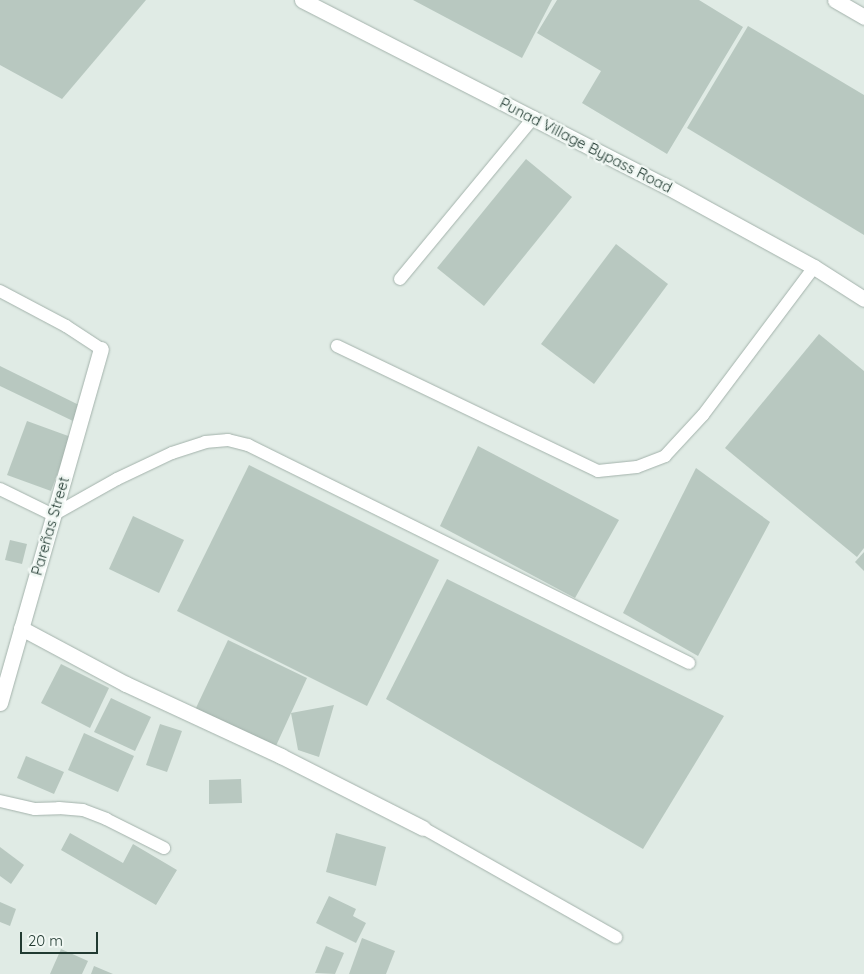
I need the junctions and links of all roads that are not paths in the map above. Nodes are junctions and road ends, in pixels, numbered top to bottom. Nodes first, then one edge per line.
1 (302, 0) edge
2 (835, 0) edge
3 (864, 17) edge
4 (534, 117) junction
5 (814, 267) junction
6 (400, 278) dead end
7 (0, 291) edge
8 (864, 299) edge
9 (338, 346) dead end
10 (102, 349) joint
11 (0, 489) edge
12 (53, 515) junction
13 (21, 628) junction
14 (689, 663) dead end
15 (0, 703) edge
16 (0, 801) edge
17 (423, 828) joint
18 (164, 848) dead end
19 (616, 937) dead end

1 - 4 street, Punad Village Bypass Road
2 - 3 street
4 - 5 street, Punad Village Bypass Road
4 - 6 lane
5 - 8 street, Punad Village Bypass Road
5 - 9 lane
7 - 10 lane
10 - 12 street, Pareñas Street
11 - 12 lane
12 - 13 street, Pareñas Street
12 - 14 lane
13 - 15 street, Pareñas Street
13 - 17 street
16 - 18 lane
17 - 19 lane

